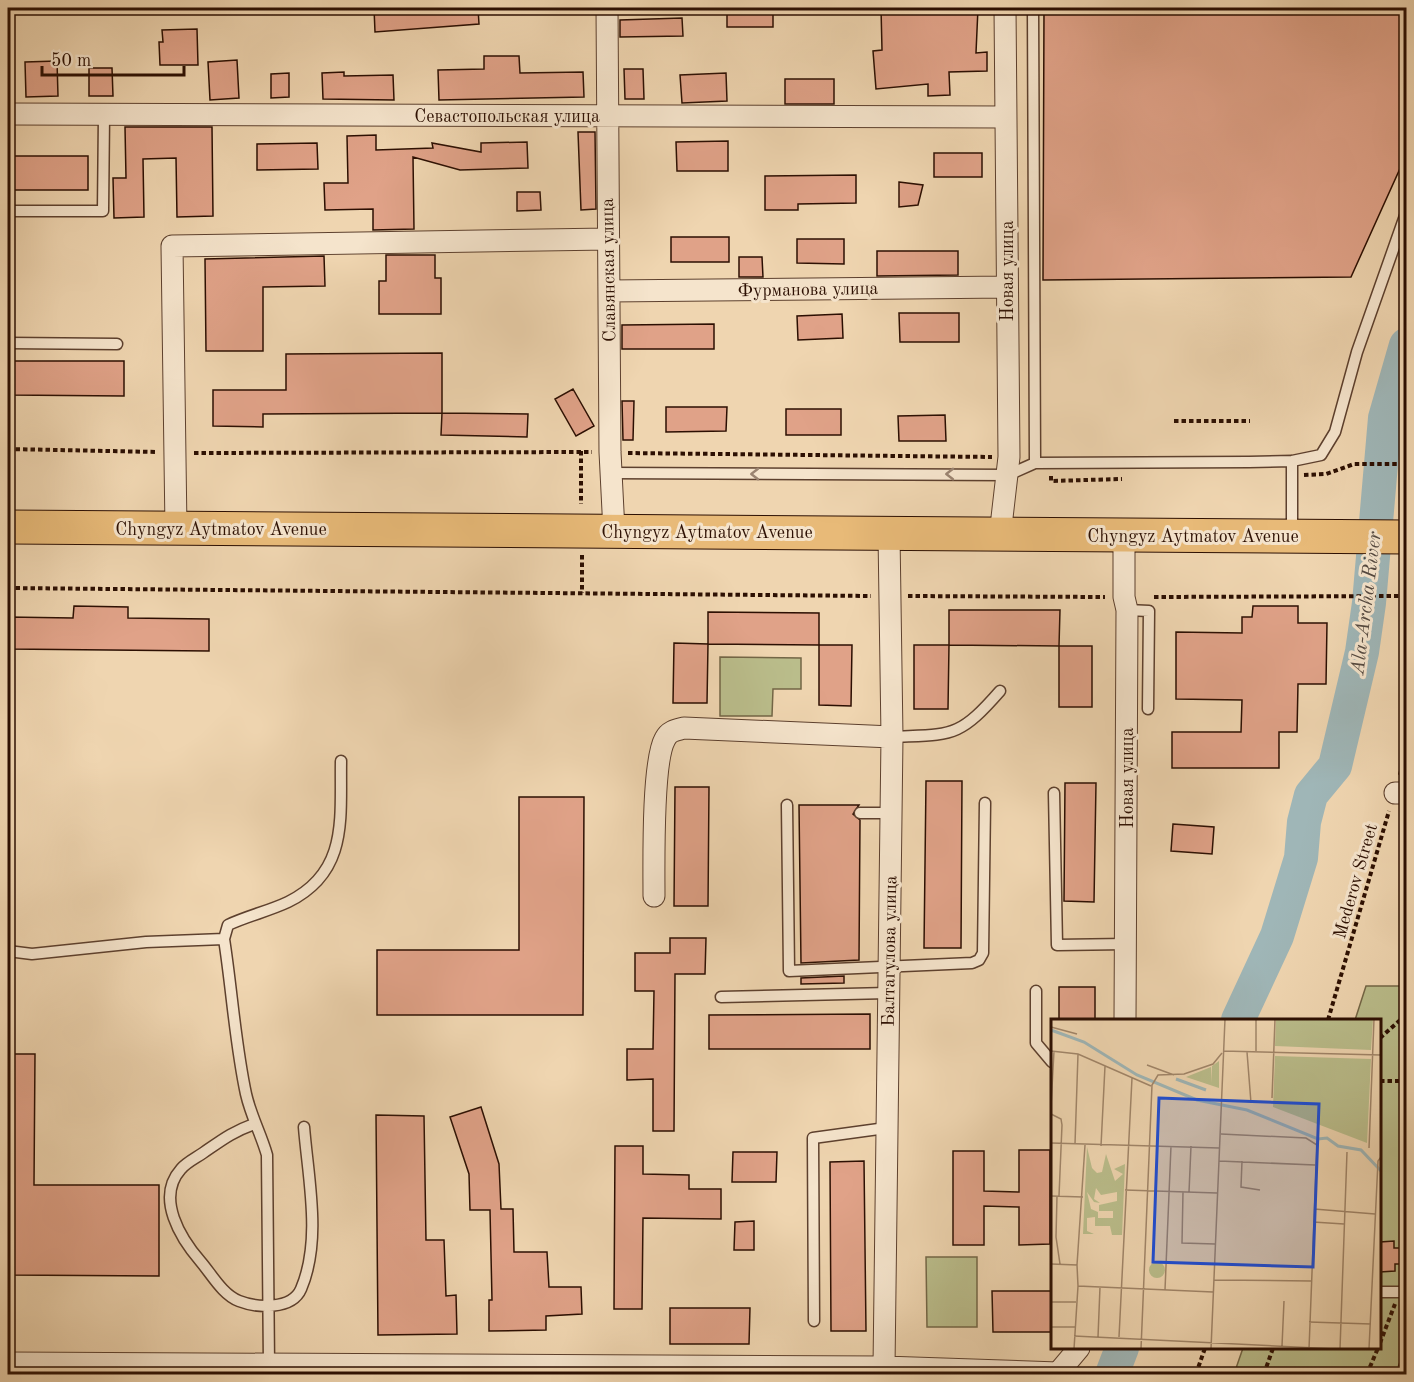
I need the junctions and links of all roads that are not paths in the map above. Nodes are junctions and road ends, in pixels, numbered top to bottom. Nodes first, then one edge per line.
1 (607, 8) edge
2 (1005, 8) edge
3 (1033, 8) edge
4 (8, 114) edge
5 (104, 115) junction
6 (608, 116) junction
7 (1006, 117) junction
8 (8, 211) edge
9 (1407, 213) edge
10 (608, 239) junction
11 (1007, 287) junction
12 (609, 291) junction
13 (8, 342) edge
14 (117, 344) dead end
15 (1292, 461) junction
16 (1035, 463) junction
17 (1008, 466) junction
18 (611, 473) junction
19 (8, 527) edge
20 (176, 529) junction
21 (614, 531) junction
22 (889, 534) junction
23 (1000, 535) junction
24 (1124, 535) junction
25 (1307, 537) junction
26 (1407, 537) edge
27 (1126, 604) junction
28 (1000, 691) dead end
29 (1148, 709) dead end
30 (892, 736) junction
31 (341, 761) dead end
32 (1054, 793) dead end
33 (985, 803) dead end
34 (787, 805) dead end
35 (860, 813) dead end
36 (891, 813) junction
37 (654, 896) dead end
38 (224, 939) junction
39 (1126, 944) junction
40 (8, 951) edge
41 (888, 968) junction
42 (1036, 991) dead end
43 (888, 993) junction
44 (721, 997) dead end
45 (1125, 1019) edge
46 (1051, 1060) edge
47 (254, 1124) junction
48 (304, 1127) dead end
49 (886, 1128) junction
50 (1381, 1292) edge
51 (1403, 1292) edge
52 (269, 1305) junction
53 (814, 1321) dead end
54 (1077, 1349) edge
55 (8, 1364) edge
56 (269, 1365) junction
57 (884, 1368) junction
58 (390, 1370) edge
59 (500, 1370) edge
60 (1058, 1373) edge

1 - 6 street, Славянская улица
2 - 7 street, Новая улица
3 - 16 lane
4 - 5 street, Севастопольская улица
5 - 6 street, Севастопольская улица
5 - 8 lane
6 - 7 street, Севастопольская улица
6 - 10 street, Славянская улица
7 - 11 street, Новая улица
9 - 15 lane
10 - 12 street, Славянская улица
10 - 20 street
11 - 12 street, Фурманова улица
11 - 17 street, Новая улица
12 - 18 street, Славянская улица
13 - 14 lane
15 - 16 lane
15 - 25 lane
16 - 17 lane
17 -> 18 lane
17 - 23 street, Новая улица
18 - 21 street, Славянская улица
19 - 20 main road, Chyngyz Aytmatov Avenue
20 - 21 main road, Chyngyz Aytmatov Avenue
21 - 22 main road, Chyngyz Aytmatov Avenue
22 - 23 main road, Chyngyz Aytmatov Avenue
22 - 30 street, Балтагулова улица
23 - 24 main road, Chyngyz Aytmatov Avenue
24 - 25 main road, Chyngyz Aytmatov Avenue
24 - 27 street, Новая улица
25 - 26 main road, Chyngyz Aytmatov Avenue
27 - 29 lane
27 - 39 street, Новая улица
28 - 30 lane
30 - 36 street, Балтагулова улица
30 - 37 street
31 - 38 lane
32 - 39 lane
33 - 41 lane
34 - 41 lane
35 - 36 lane
36 - 41 street, Балтагулова улица
38 - 40 lane
38 - 47 lane
39 - 45 street, Новая улица
41 - 43 street, Балтагулова улица
42 - 46 lane
43 - 44 lane
43 - 49 street, Балтагулова улица
47 - 52 lane
47 - 52 lane
48 - 52 lane
49 - 53 lane
49 - 57 street, Балтагулова улица
50 - 51 lane
52 - 56 lane
54 - 60 street
55 - 56 street
56 - 58 street
57 - 59 street
57 - 60 street
58 - 59 street

